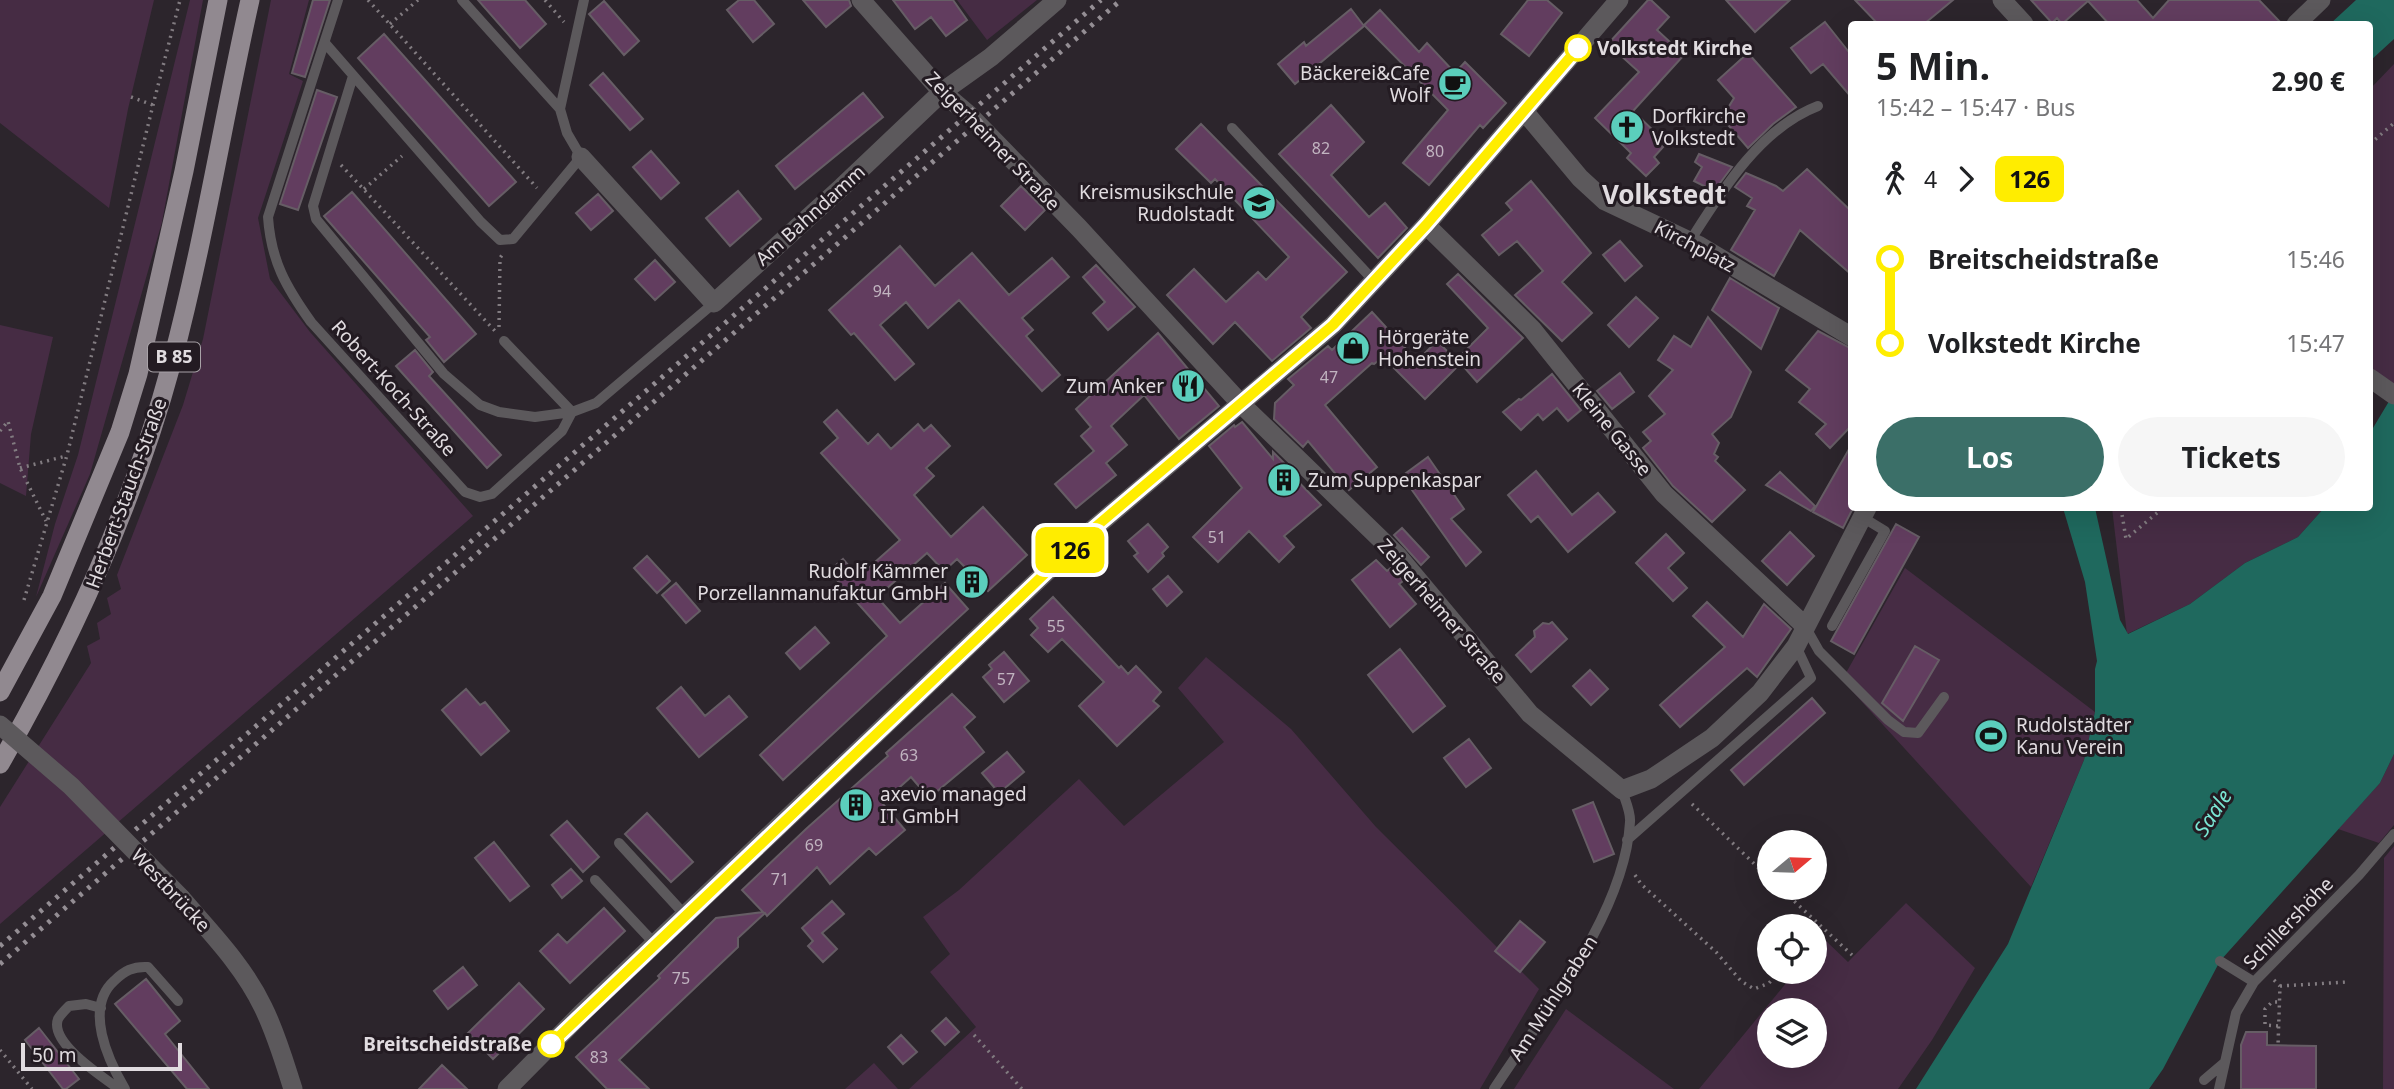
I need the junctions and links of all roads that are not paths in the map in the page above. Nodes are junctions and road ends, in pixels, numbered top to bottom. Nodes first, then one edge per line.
1 (218, 0) edge
2 (250, 0) edge
3 (338, 0) edge
4 (462, 0) edge
5 (584, 0) edge
6 (861, 0) edge
7 (1057, 0) edge
8 (1619, 0) edge
9 (2002, 0) edge
10 (2321, 0) edge
11 (2021, 21) edge
12 (2299, 21) edge
13 (325, 43) junction
14 (353, 76) junction
15 (942, 92) junction
16 (1818, 106) dead end
17 (560, 109) junction
18 (1524, 111) junction
19 (1232, 128) dead end
20 (581, 157) junction
21 (1426, 225) junction
22 (1690, 241) junction
23 (1374, 281) junction
24 (714, 303) junction
25 (1848, 335) edge
26 (504, 341) road end
27 (2373, 380) edge
28 (2394, 395) edge
29 (1241, 404) junction
30 (572, 412) junction
31 (1864, 512) edge
32 (1805, 626) junction
33 (1832, 626) dead end
34 (1796, 646) junction
35 (0, 692) edge
36 (1944, 697) dead end
37 (1751, 702) junction
38 (1767, 718) junction
39 (0, 725) edge
40 (1695, 750) junction
41 (0, 764) edge
42 (1710, 767) junction
43 (1622, 790) junction
44 (2394, 834) edge
45 (1627, 840) junction
46 (619, 843) dead end
47 (595, 880) dead end
48 (685, 915) junction
49 (655, 944) junction
50 (2220, 961) dead end
51 (2254, 982) junction
52 (178, 1001) dead end
53 (101, 1008) junction
54 (2224, 1063) junction
55 (2204, 1080) dead end
56 (119, 1089) edge
57 (125, 1089) edge
58 (293, 1089) edge
59 (507, 1089) edge
60 (1494, 1089) edge
61 (2219, 1089) edge

1 - 35 main road, Herbert-Stauch-Straße / B 85
2 - 41 main road, Herbert-Stauch-Straße / B 85
3 - 13 lane, Robert-Koch-Straße
4 - 17 lane
5 - 17 lane
6 - 15 street, Zeigerheimer Straße
7 - 15 street, Am Bahndamm
8 - 18 street
9 - 11 street
10 - 12 street
13 - 14 lane
13 - 30 lane, Robert-Koch-Straße
14 - 20 lane
14 - 30 lane
15 - 24 street, Am Bahndamm
15 - 29 street, Zeigerheimer Straße
16 - 22 lane
17 - 20 lane
18 - 21 street
18 - 22 street, Kirchplatz
19 - 23 lane
20 - 24 street
21 - 23 street
21 - 32 street, Kleine Gasse
22 - 25 street, Kirchplatz
23 - 29 street
24 - 30 lane, Robert-Koch-Straße
26 - 30 lane
27 - 28 street
29 - 43 street, Zeigerheimer Straße
29 - 48 street
31 - 32 street
31 - 33 lane
32 - 34 street
32 - 36 lane
34 - 37 street
34 - 38 lane
37 - 38 lane
37 - 40 street
38 - 42 lane
39 - 58 street, Westbrücke, bridge
40 - 42 lane
40 - 43 street
42 - 45 lane
43 - 45 lane, Am Mühlgraben
44 - 51 lane, Schillershöhe
45 - 60 lane, Am Mühlgraben
46 - 48 lane
47 - 49 lane
48 - 49 street
49 - 59 street
50 - 51 lane
51 - 54 lane, Schillershöhe
52 - 53 lane
53 - 56 lane
53 - 57 lane
54 - 55 lane
54 - 61 lane, Schillershöhe

